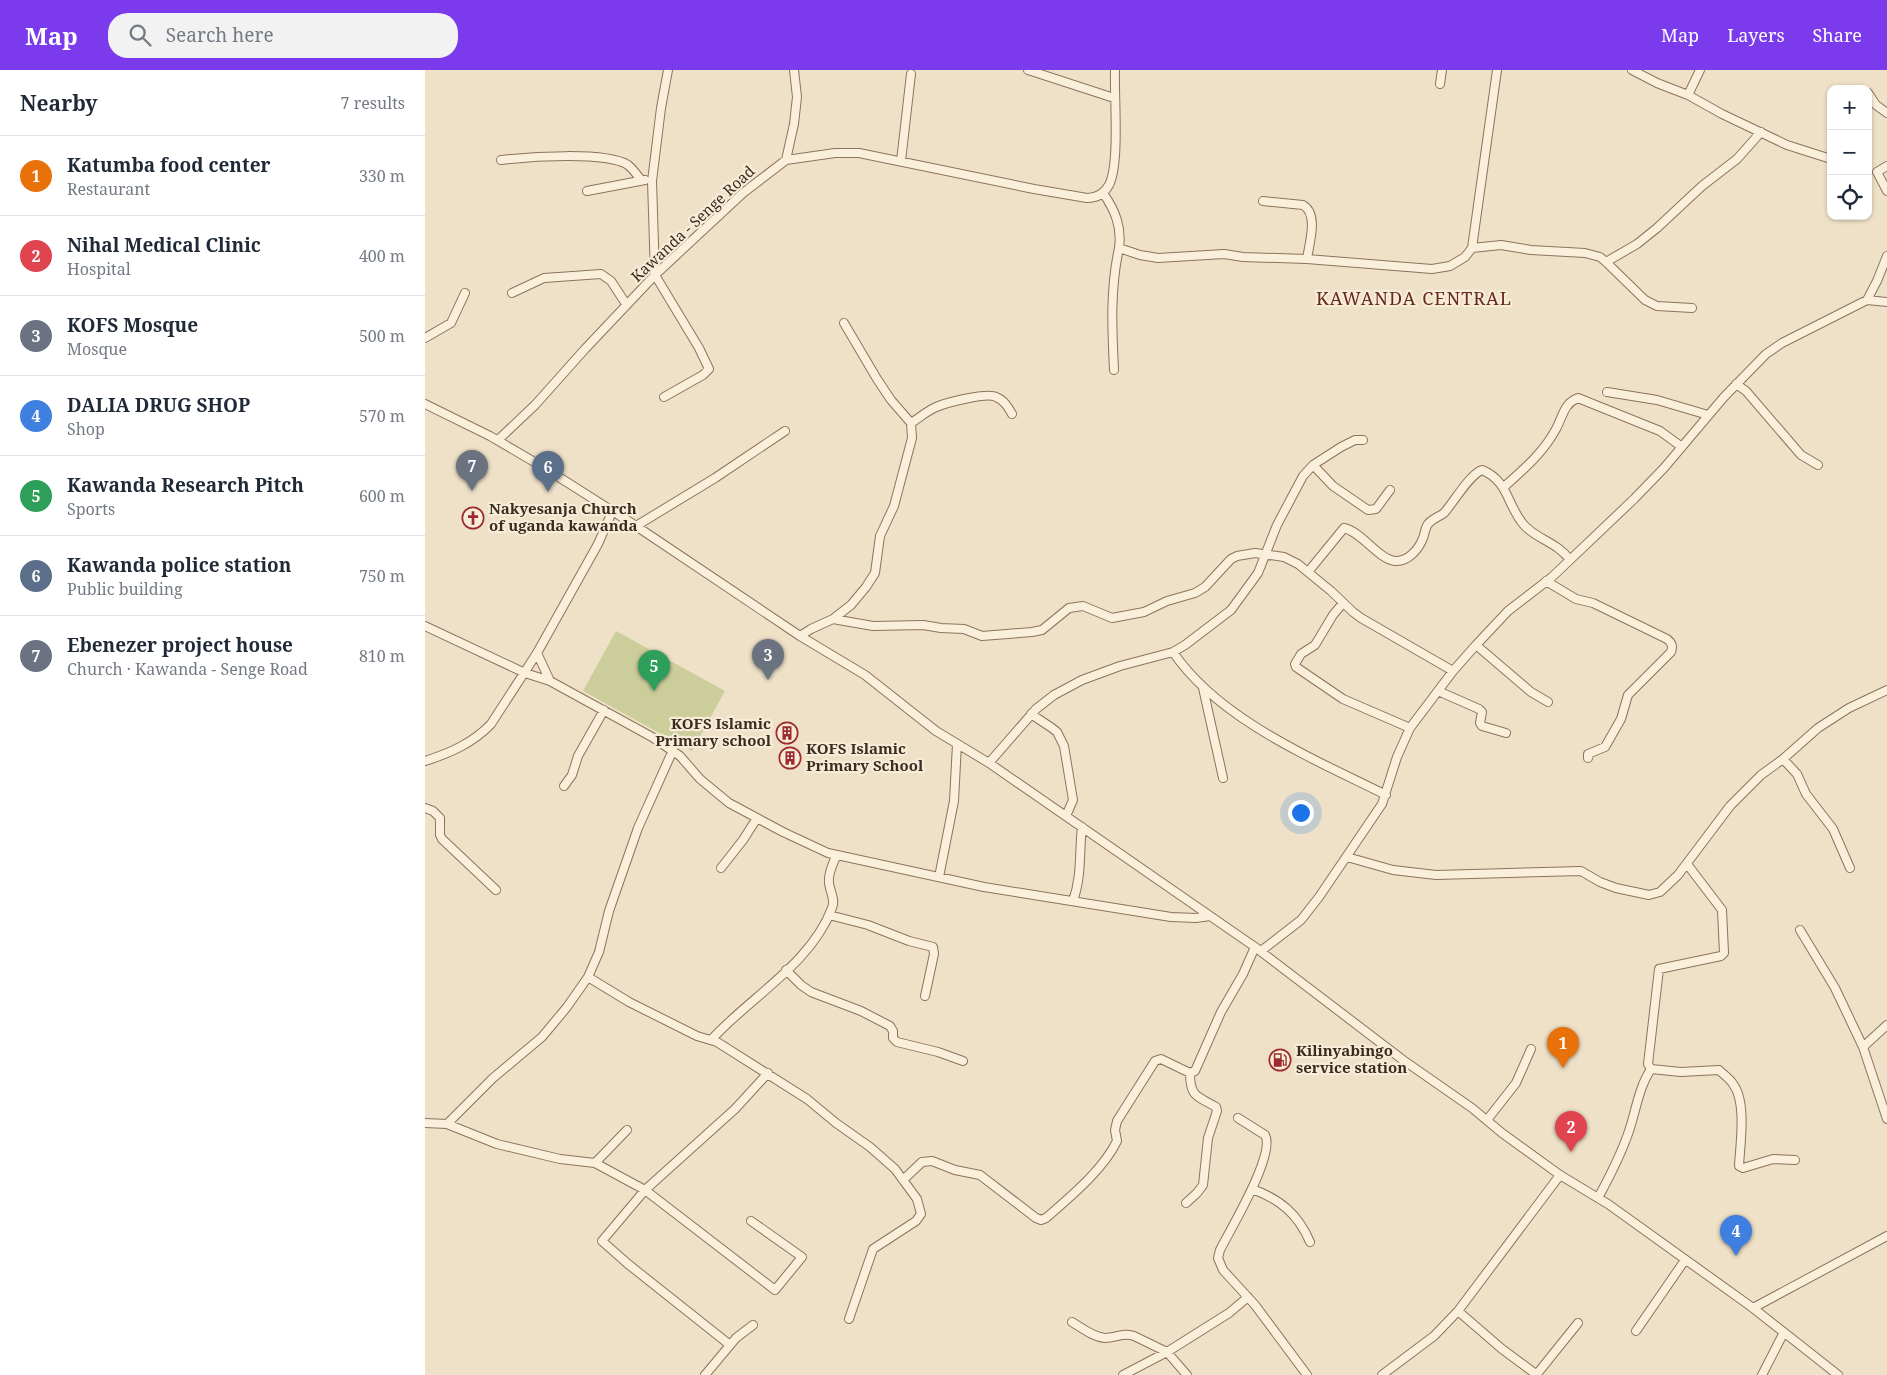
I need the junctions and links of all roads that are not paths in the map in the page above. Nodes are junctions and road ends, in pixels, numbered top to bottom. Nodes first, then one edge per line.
1 (668, 70) edge
2 (794, 70) edge
3 (1028, 70) edge
4 (1115, 70) edge
5 (1442, 70) edge
6 (1497, 70) edge
7 (1632, 70) edge
8 (1699, 70) edge
9 (911, 74) dead end
10 (1440, 84) dead end
11 (1688, 95) junction
12 (1115, 98) junction
13 (1872, 99) edge
14 (1887, 113) edge
15 (1761, 132) junction
16 (1827, 157) edge
17 (501, 160) dead end
18 (786, 160) junction
19 (901, 161) junction
20 (1887, 166) edge
21 (1872, 170) edge
22 (1877, 172) junction
23 (641, 180) junction
24 (652, 181) junction
25 (1887, 191) edge
26 (587, 192) dead end
27 (1103, 193) junction
28 (1263, 201) dead end
29 (1119, 248) junction
30 (1472, 248) junction
31 (1887, 256) edge
32 (1307, 259) junction
33 (1606, 262) junction
34 (655, 275) junction
35 (512, 292) dead end
36 (465, 294) dead end
37 (1867, 300) junction
38 (1887, 302) edge
39 (626, 304) junction
40 (1692, 308) dead end
41 (844, 323) dead end
42 (425, 338) edge
43 (1114, 370) dead end
44 (1736, 384) junction
45 (1607, 392) dead end
46 (664, 397) dead end
47 (425, 404) edge
48 (1012, 414) dead end
49 (1708, 416) junction
50 (911, 423) junction
51 (785, 431) dead end
52 (498, 440) junction
53 (1363, 440) dead end
54 (1682, 448) junction
55 (1313, 465) junction
56 (1818, 465) dead end
57 (1504, 488) junction
58 (1390, 490) dead end
59 (612, 512) junction
60 (635, 526) junction
61 (1266, 554) junction
62 (1570, 560) junction
63 (1308, 572) junction
64 (1546, 581) junction
65 (1343, 603) junction
66 (833, 619) junction
67 (425, 626) edge
68 (800, 636) junction
69 (1475, 645) junction
70 (1173, 652) junction
71 (537, 653) junction
72 (1453, 671) junction
73 (525, 673) junction
74 (550, 681) junction
75 (1203, 688) junction
76 (1887, 690) edge
77 (1438, 691) junction
78 (1548, 702) dead end
79 (604, 710) junction
80 (1031, 714) junction
81 (1410, 728) junction
82 (1506, 733) dead end
83 (957, 744) junction
84 (673, 750) junction
85 (1588, 758) dead end
86 (1783, 759) junction
87 (425, 761) edge
88 (989, 763) junction
89 (1223, 778) dead end
90 (564, 786) dead end
91 (1386, 795) junction
92 (425, 808) edge
93 (1066, 816) junction
94 (757, 818) junction
95 (1082, 827) junction
96 (835, 856) junction
97 (1347, 857) junction
98 (1687, 864) junction
99 (721, 868) dead end
100 (1850, 868) dead end
101 (939, 877) junction
102 (496, 890) dead end
103 (1073, 901) junction
104 (829, 915) junction
105 (1210, 916) junction
106 (1800, 930) dead end
107 (1258, 949) junction
108 (786, 970) junction
109 (588, 977) junction
110 (925, 996) dead end
111 (1887, 1025) edge
112 (711, 1040) junction
113 (1863, 1047) junction
114 (1531, 1050) dead end
115 (963, 1061) dead end
116 (1651, 1069) junction
117 (768, 1073) junction
118 (1190, 1073) junction
119 (1238, 1118) dead end
120 (1887, 1119) edge
121 (1487, 1120) junction
122 (425, 1123) edge
123 (447, 1124) junction
124 (627, 1130) dead end
125 (1795, 1160) dead end
126 (595, 1163) junction
127 (1560, 1175) junction
128 (903, 1180) junction
129 (1252, 1188) junction
130 (645, 1190) junction
131 (1598, 1198) junction
132 (1186, 1203) dead end
133 (751, 1221) dead end
134 (1887, 1236) edge
135 (1309, 1242) dead end
136 (1685, 1260) junction
137 (1248, 1297) junction
138 (1753, 1308) junction
139 (1458, 1311) junction
140 (849, 1319) dead end
141 (1071, 1322) dead end
142 (1578, 1324) dead end
143 (753, 1325) dead end
144 (1636, 1331) dead end
145 (1783, 1334) junction
146 (730, 1345) junction
147 (1167, 1352) junction
148 (705, 1375) edge
149 (1123, 1375) edge
150 (1187, 1375) edge
151 (1307, 1375) edge
152 (1382, 1375) edge
153 (1537, 1375) edge
154 (1762, 1375) edge
155 (1837, 1375) edge

1 - 24 street
2 - 18 street
3 - 12 street
4 - 12 street
5 - 10 street
6 - 30 street
7 - 11 street
8 - 11 street
9 - 19 street
11 - 15 street
12 - 27 street
13 - 14 street
15 - 16 street
15 - 33 street
17 - 23 street
18 - 19 street, Kawanda - Senge Road
18 - 34 street, Kawanda - Senge Road
19 - 27 street, Kawanda - Senge Road
20 - 22 street
21 - 22 street
22 - 25 street
23 - 24 street
23 - 26 street
24 - 34 street
27 - 29 street
28 - 32 street
29 - 32 street
29 - 43 street
30 - 32 street
30 - 33 street
31 - 37 street
33 - 40 street
34 - 39 street, Kawanda - Senge Road
34 - 46 street
35 - 39 street
36 - 42 street
37 - 38 street
37 - 44 street
39 - 52 street, Kawanda - Senge Road
41 - 50 street
44 - 49 street
44 - 56 street
45 - 49 street
47 - 52 street
48 - 50 street
49 - 54 street
50 - 66 street
51 - 60 street
52 - 59 street
53 - 55 street
54 - 57 street
54 - 62 street
55 - 58 street
55 - 61 street
57 - 62 street
57 - 63 street
59 - 60 street
59 - 71 street
60 - 68 street
61 - 63 street
61 - 66 street
61 - 70 street
62 - 64 street
63 - 65 street
64 - 69 street
64 - 85 street
65 - 72 street
65 - 81 street
66 - 68 street
67 - 73 street
68 - 83 street
69 - 72 street
69 - 78 street
70 - 75 street
70 - 80 street
71 - 73 street
71 - 74 street
72 - 77 street
73 - 74 street
73 - 87 street
74 - 79 street
75 - 89 street
75 - 91 street
76 - 86 street
77 - 81 street
77 - 82 street
79 - 84 street
79 - 90 street
80 - 88 street
80 - 93 street
81 - 91 street
83 - 88 street
83 - 101 street
84 - 94 street
84 - 109 street
86 - 98 street
86 - 100 street
88 - 93 street
91 - 97 street
92 - 102 street
93 - 95 street
94 - 96 street
94 - 99 street
95 - 103 street
95 - 105 street
96 - 101 street
96 - 104 street
97 - 98 street
97 - 107 street
98 - 116 street
101 - 103 street
103 - 105 street
104 - 108 street
104 - 110 street
105 - 107 street
106 - 113 street
107 - 118 street
107 - 121 street
108 - 112 street
108 - 115 street
109 - 112 street
109 - 123 street
111 - 113 street
112 - 117 street
113 - 120 street
114 - 121 street
116 - 125 street
116 - 131 street
117 - 128 street
117 - 130 street
118 - 128 street
118 - 132 street
119 - 129 street
121 - 127 street
122 - 123 street
123 - 126 street
124 - 126 street
126 - 130 street
127 - 131 street
127 - 139 street
128 - 140 street
129 - 135 street
129 - 137 street
130 - 133 street
130 - 146 street
131 - 136 street
134 - 138 street
136 - 138 street
136 - 144 street
137 - 147 street
137 - 151 street
138 - 145 street
139 - 152 street
139 - 153 street
141 - 147 street
142 - 153 street
143 - 146 street
145 - 154 street
145 - 155 street
146 - 148 street
147 - 149 street
147 - 150 street

